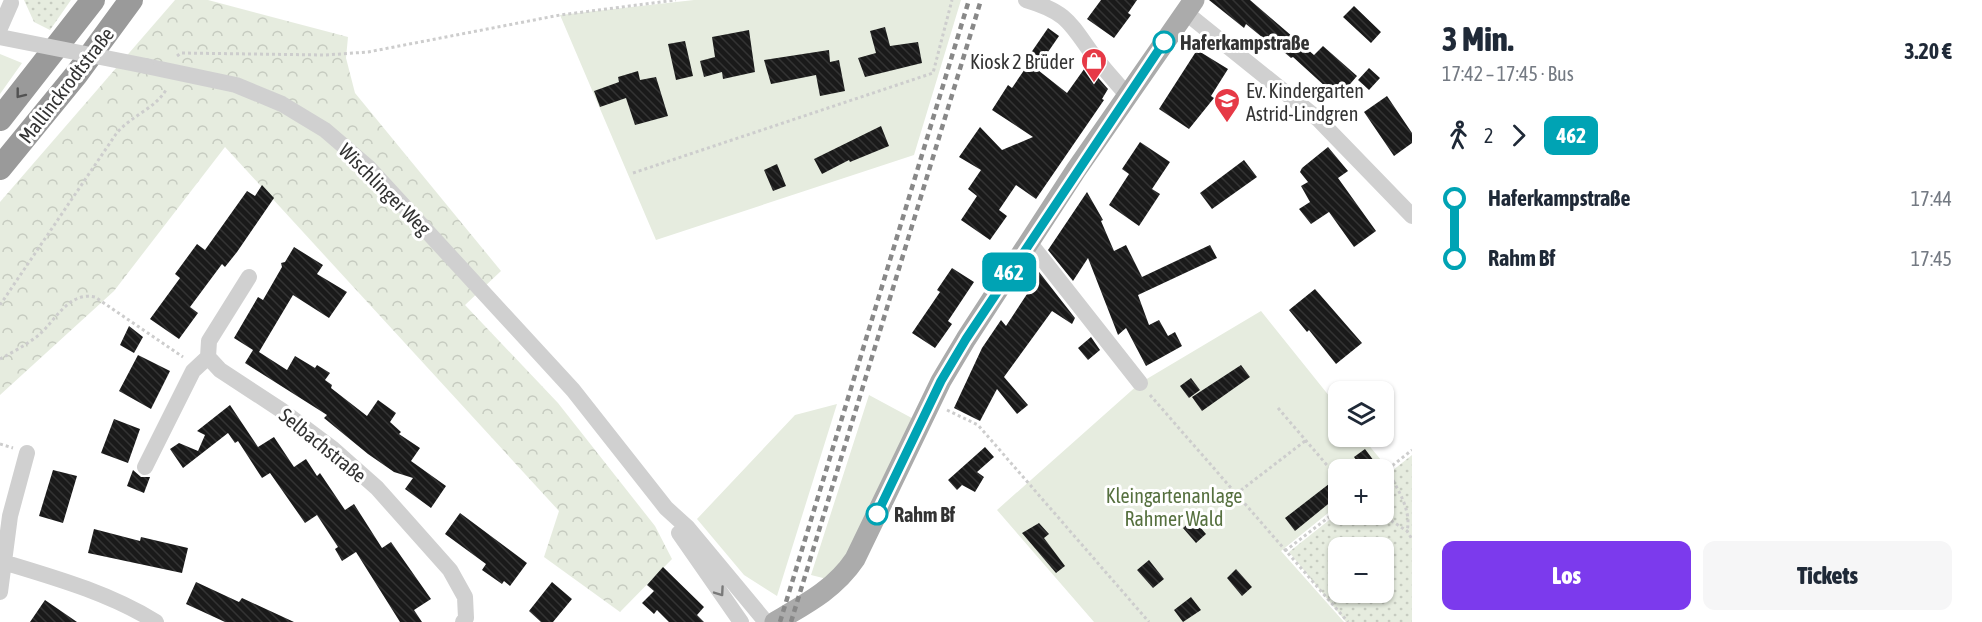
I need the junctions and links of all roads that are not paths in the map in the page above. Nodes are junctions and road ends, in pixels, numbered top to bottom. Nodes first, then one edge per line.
1 (93, 0) edge
2 (131, 0) edge
3 (1026, 0) edge
4 (10, 3) dead end
5 (1189, 6) edge
6 (0, 28) edge
7 (0, 37) edge
8 (1127, 95) junction
9 (0, 119) edge
10 (0, 168) edge
11 (1412, 216) edge
12 (1029, 242) junction
13 (249, 277) dead end
14 (208, 357) junction
15 (1140, 383) road end
16 (27, 453) dead end
17 (145, 467) dead end
18 (666, 508) junction
19 (3, 562) junction
20 (0, 592) edge
21 (156, 622) edge
22 (463, 622) edge
23 (741, 622) edge
24 (766, 622) edge
25 (775, 622) edge

1 -> 9 highway, Mallinckrodtstraße
2 - 10 highway, Mallinckrodtstraße
3 - 8 street
4 - 6 street
5 - 8 main road
5 - 11 street
7 - 18 street, Wischlinger Weg, bridge
8 - 12 main road
12 - 15 street
12 - 25 main road
13 - 14 street
14 - 17 street
14 - 22 street, Selbachstraße
16 - 19 street
18 -> 23 street, Wischlinger Weg
18 - 24 street, Wischlinger Weg
19 - 20 street
19 - 21 street

